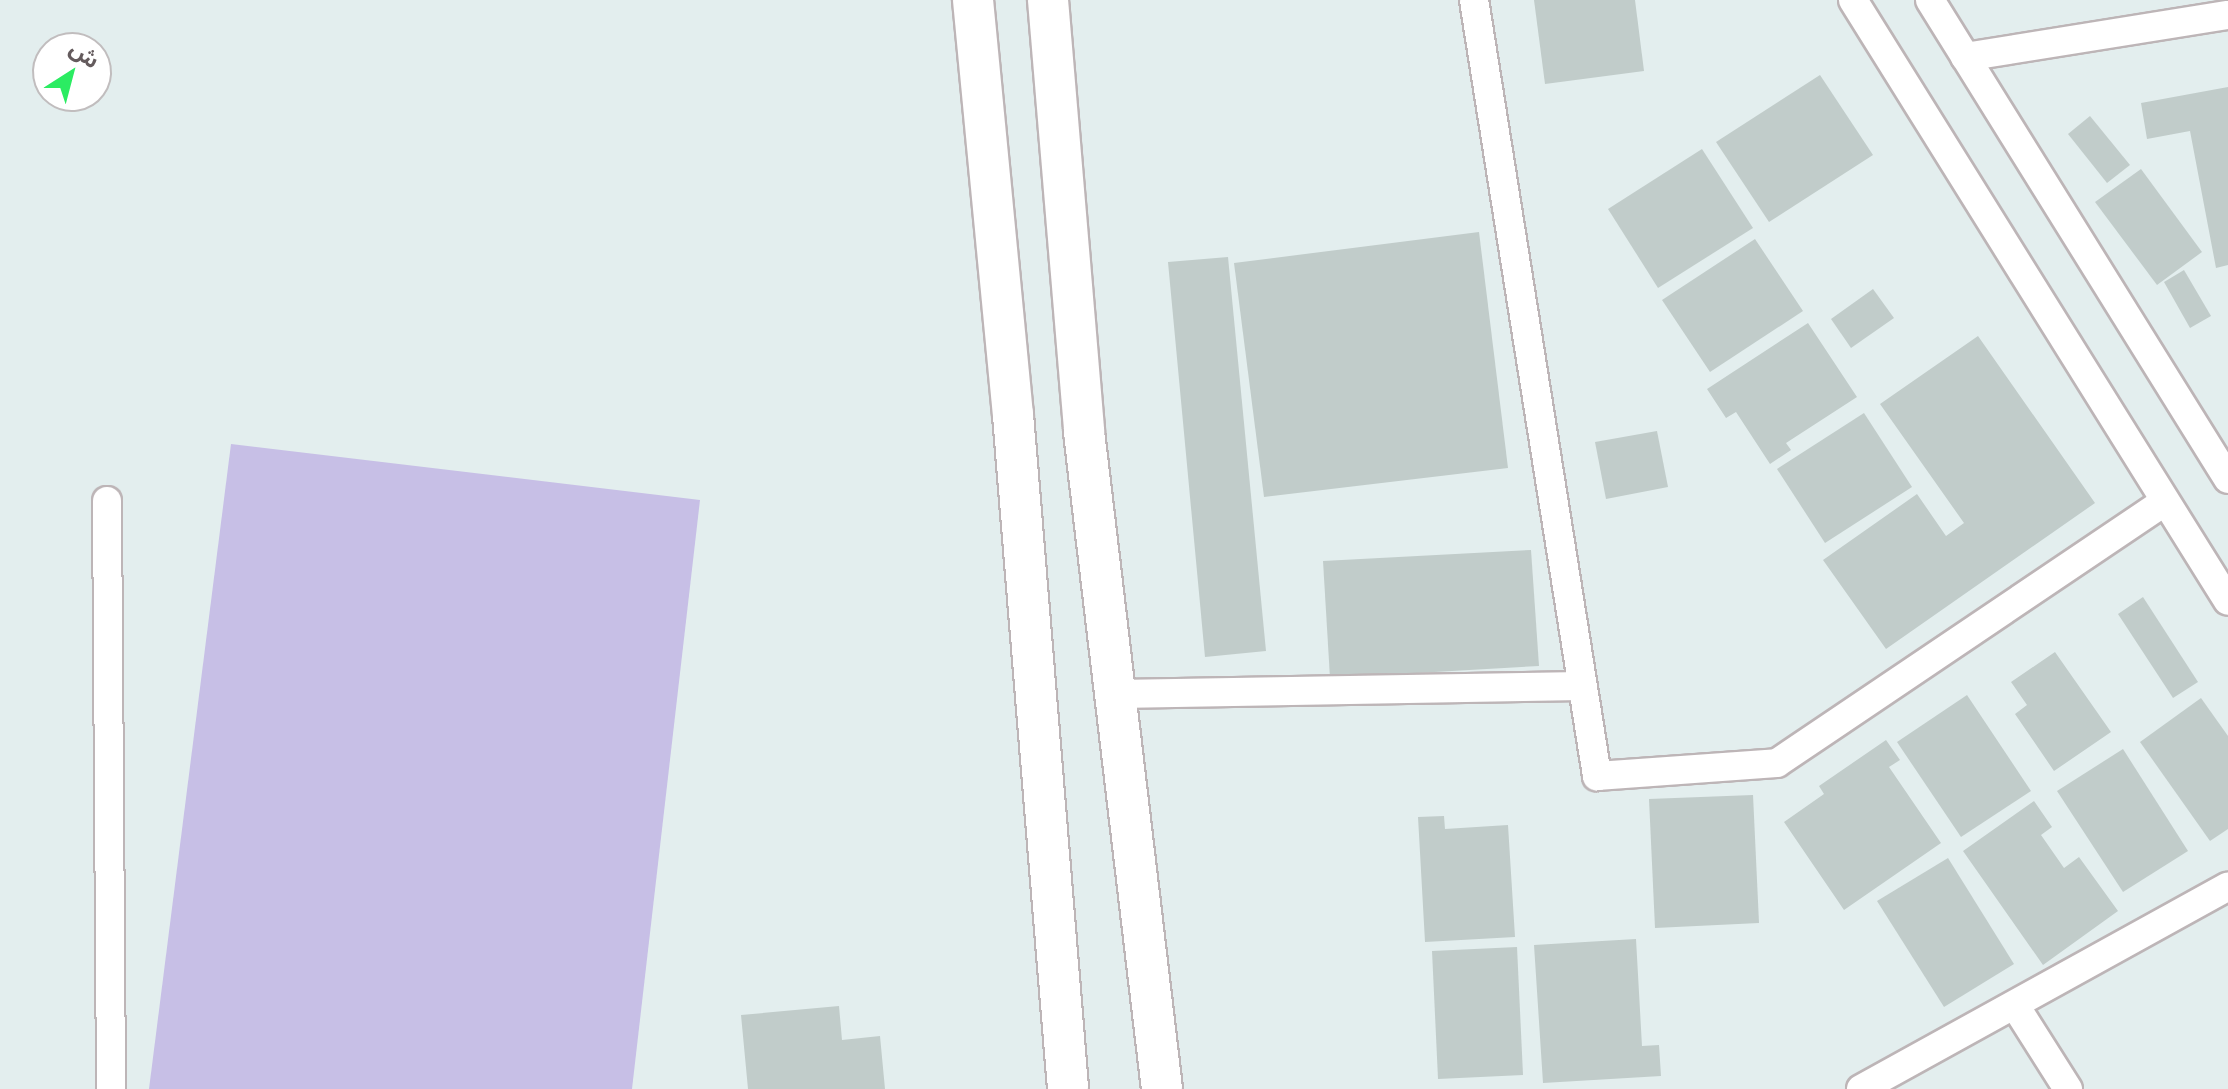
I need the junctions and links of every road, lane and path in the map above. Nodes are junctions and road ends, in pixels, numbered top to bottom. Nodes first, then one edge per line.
1 (973, 0) edge
2 (1048, 0) edge
3 (1474, 0) edge
4 (1853, 0) edge
5 (1930, 0) edge
6 (2228, 15) edge
7 (1965, 57) junction
8 (2228, 479) edge
9 (107, 501) dead end
10 (2165, 501) junction
11 (2228, 601) edge
12 (1582, 686) junction
13 (1117, 694) junction
14 (2228, 886) edge
15 (2016, 1007) junction
16 (111, 1089) edge
17 (1068, 1089) edge
18 (1162, 1089) edge
19 (1861, 1089) edge
20 (2068, 1089) edge

1 - 17 main road
2 - 13 main road
3 - 12 street
4 - 10 street
5 - 7 street
6 - 7 street
7 - 8 street
9 - 16 street
10 - 11 street
10 - 12 street
12 - 13 street
13 - 18 main road
14 - 15 street
15 - 19 street
15 - 20 street

